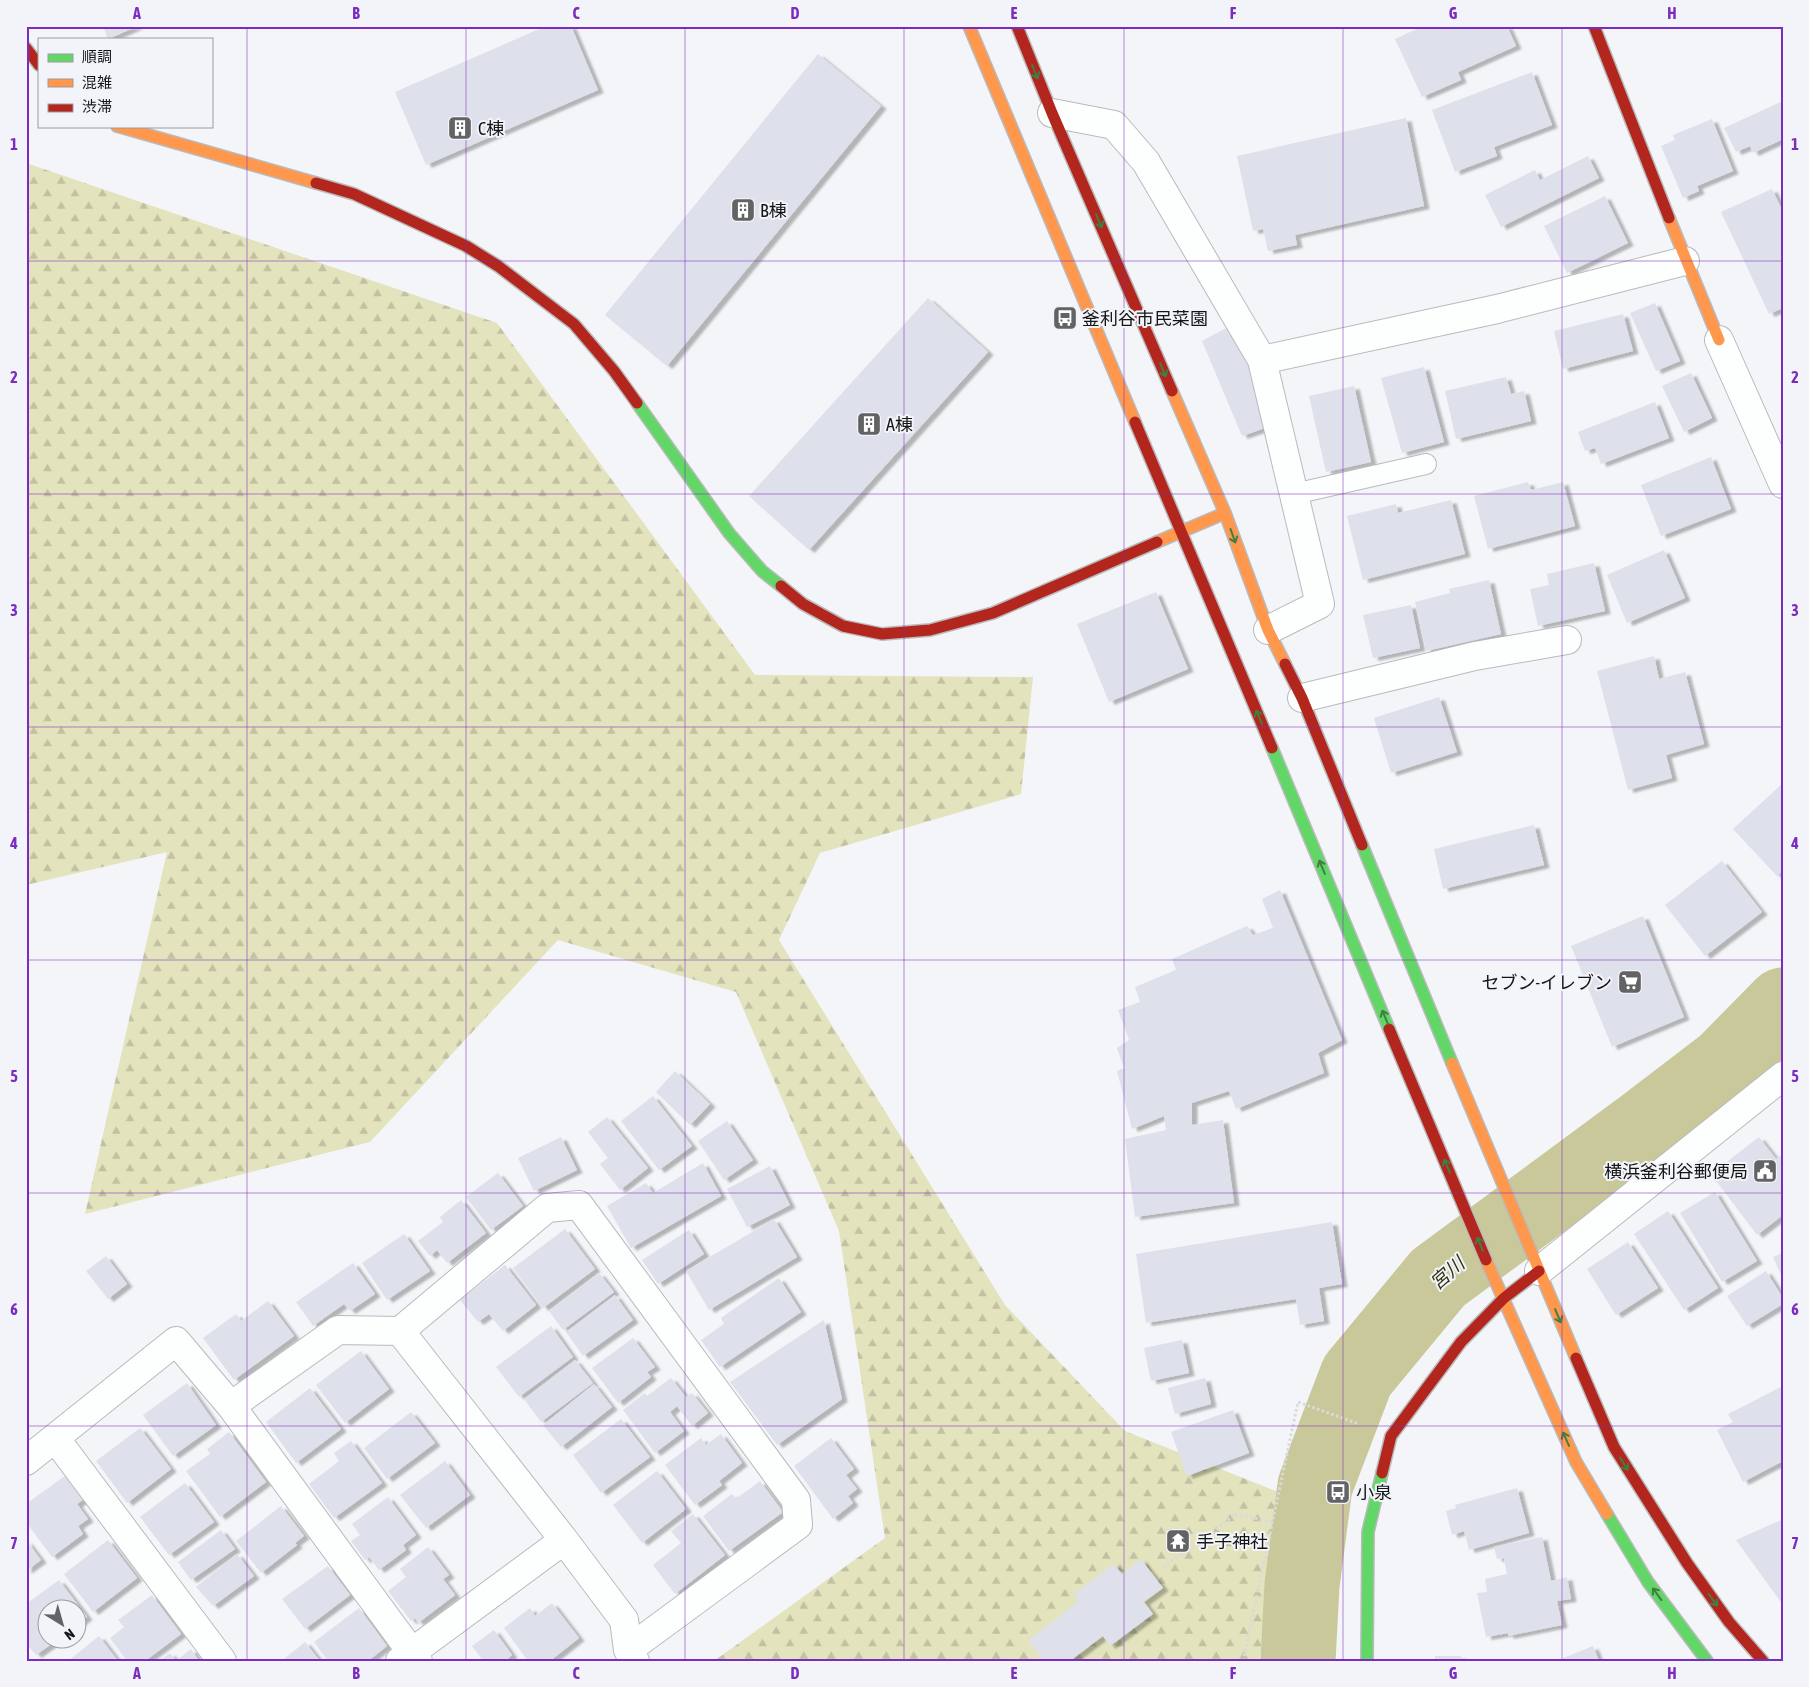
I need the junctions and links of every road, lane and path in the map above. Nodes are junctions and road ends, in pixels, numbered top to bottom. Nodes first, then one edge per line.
1 (969, 26) edge
2 (1017, 26) edge
3 (1594, 26) edge
4 (26, 48) edge
5 (38, 64) edge
6 (1052, 112) junction
7 (125, 128) edge
8 (1685, 261) junction
9 (1719, 340) joint
10 (1262, 360) junction
11 (1426, 464) dead end
12 (1783, 484) edge
13 (1294, 494) junction
14 (1225, 513) junction
15 (1181, 532) junction
16 (1268, 630) junction
17 (1567, 640) dead end
18 (1302, 698) junction
19 (1783, 1076) edge
20 (1534, 1260) junction
21 (1504, 1298) junction
22 (400, 1331) junction
23 (232, 1406) junction
24 (1361, 1425) dead end
25 (56, 1438) junction
26 (26, 1461) edge
27 (1273, 1522) junction
28 (564, 1540) junction
29 (1163, 1567) dead end
30 (632, 1656) edge
31 (410, 1658) edge
32 (222, 1661) edge
33 (1243, 1661) edge
34 (1367, 1661) edge
35 (1707, 1661) edge
36 (1763, 1661) edge

1 - 15 street
2 -> 6 street
3 - 8 street
4 - 5 street
6 - 10 street
6 -> 14 street
7 - 15 street
8 - 9 street
8 - 10 street
9 - 12 street
10 - 13 street
11 - 13 lane
13 - 16 street
14 - 15 street
14 -> 16 street
21 -> 15 street
16 - 18 street
17 - 18 street
18 - 20 street
19 - 20 street
20 - 21 street
20 -> 36 street
21 - 34 street
35 -> 21 street
22 - 23 street
22 - 28 street
22 - 30 street
23 - 25 street
23 - 31 street
24 - 27 path
25 - 26 street
25 - 32 street
27 - 29 path
27 - 33 path
28 - 30 street
28 - 31 street

